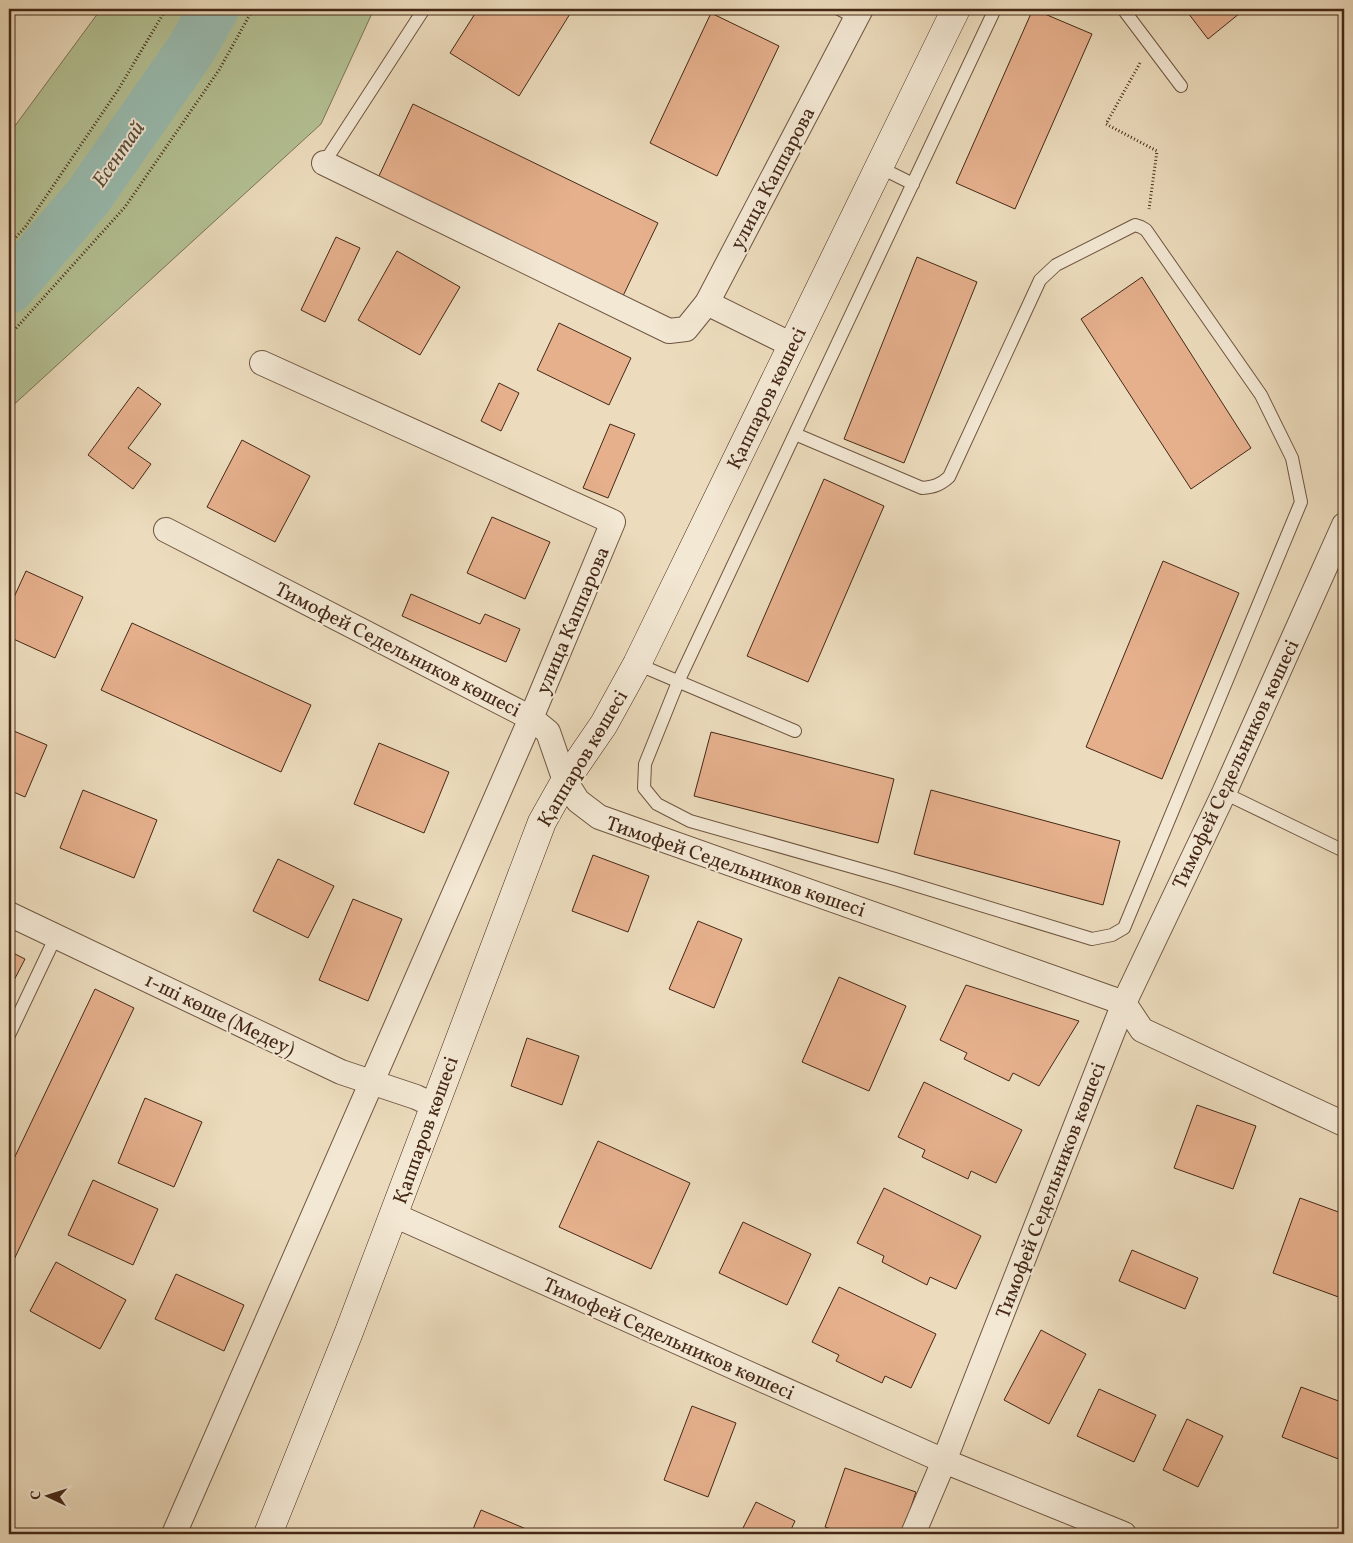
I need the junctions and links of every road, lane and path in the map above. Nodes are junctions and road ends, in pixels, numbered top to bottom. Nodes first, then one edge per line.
1 (166, 9) edge
2 (254, 9) edge
3 (424, 9) edge
4 (956, 9) edge
5 (995, 9) edge
6 (1123, 9) edge
7 (852, 12) edge
8 (1150, 45) junction
9 (1181, 86) dead end
10 (324, 163) joint
11 (879, 167) junction
12 (913, 184) junction
13 (1146, 230) junction
14 (9, 245) edge
15 (707, 303) junction
16 (9, 336) edge
17 (792, 345) junction
18 (262, 363) dead end
19 (795, 434) junction
20 (1344, 525) edge
21 (166, 530) dead end
22 (637, 664) junction
23 (678, 682) junction
24 (531, 718) junction
25 (795, 730) dead end
26 (565, 781) junction
27 (1224, 793) junction
28 (1344, 851) edge
29 (9, 914) edge
30 (56, 936) junction
31 (1124, 1003) junction
32 (9, 1035) edge
33 (373, 1081) junction
34 (434, 1106) junction
35 (1344, 1124) edge
36 (394, 1215) junction
37 (944, 1461) junction
38 (174, 1534) edge
39 (268, 1534) edge
40 (913, 1534) edge
41 (1124, 1534) edge

1 - 14 path
2 - 16 path
3 - 10 lane
4 - 11 street, Қаппаров көшесі
5 - 12 lane
6 - 8 lane
7 - 15 street, улица Каппарова
8 - 9 lane
8 - 13 path
10 - 15 street, улица Каппарова
11 - 12 lane
11 - 17 street, Қаппаров көшесі
12 - 19 lane
13 - 19 lane
13 - 23 lane
15 - 17 street
17 - 22 street, Қаппаров көшесі
18 - 24 street, улица Каппарова
19 - 23 lane
20 - 27 street, Тимофей Седельников көшесі
21 - 24 street, Тимофей Седельников көшесі
22 - 23 lane
22 - 26 street, Қаппаров көшесі
23 - 25 lane
24 - 26 street, Тимофей Седельников көшесі
24 - 33 street
26 - 31 street, Тимофей Седельников көшесі
26 - 34 street, Қаппаров көшесі
27 - 28 lane
27 - 31 street, Тимофей Седельников көшесі
29 - 30 street, 1-ші көше (Медеу)
30 - 32 lane
30 - 33 street, 1-ші көше (Медеу)
31 - 35 street
31 - 37 street, Тимофей Седельников көшесі
33 - 34 street, 1-ші көше (Медеу)
33 - 38 street
34 - 36 street, Қаппаров көшесі
36 - 37 street, Тимофей Седельников көшесі
36 - 39 street, Қаппаров көшесі
37 - 40 street
37 - 41 street, Тимофей Седельников көшесі

